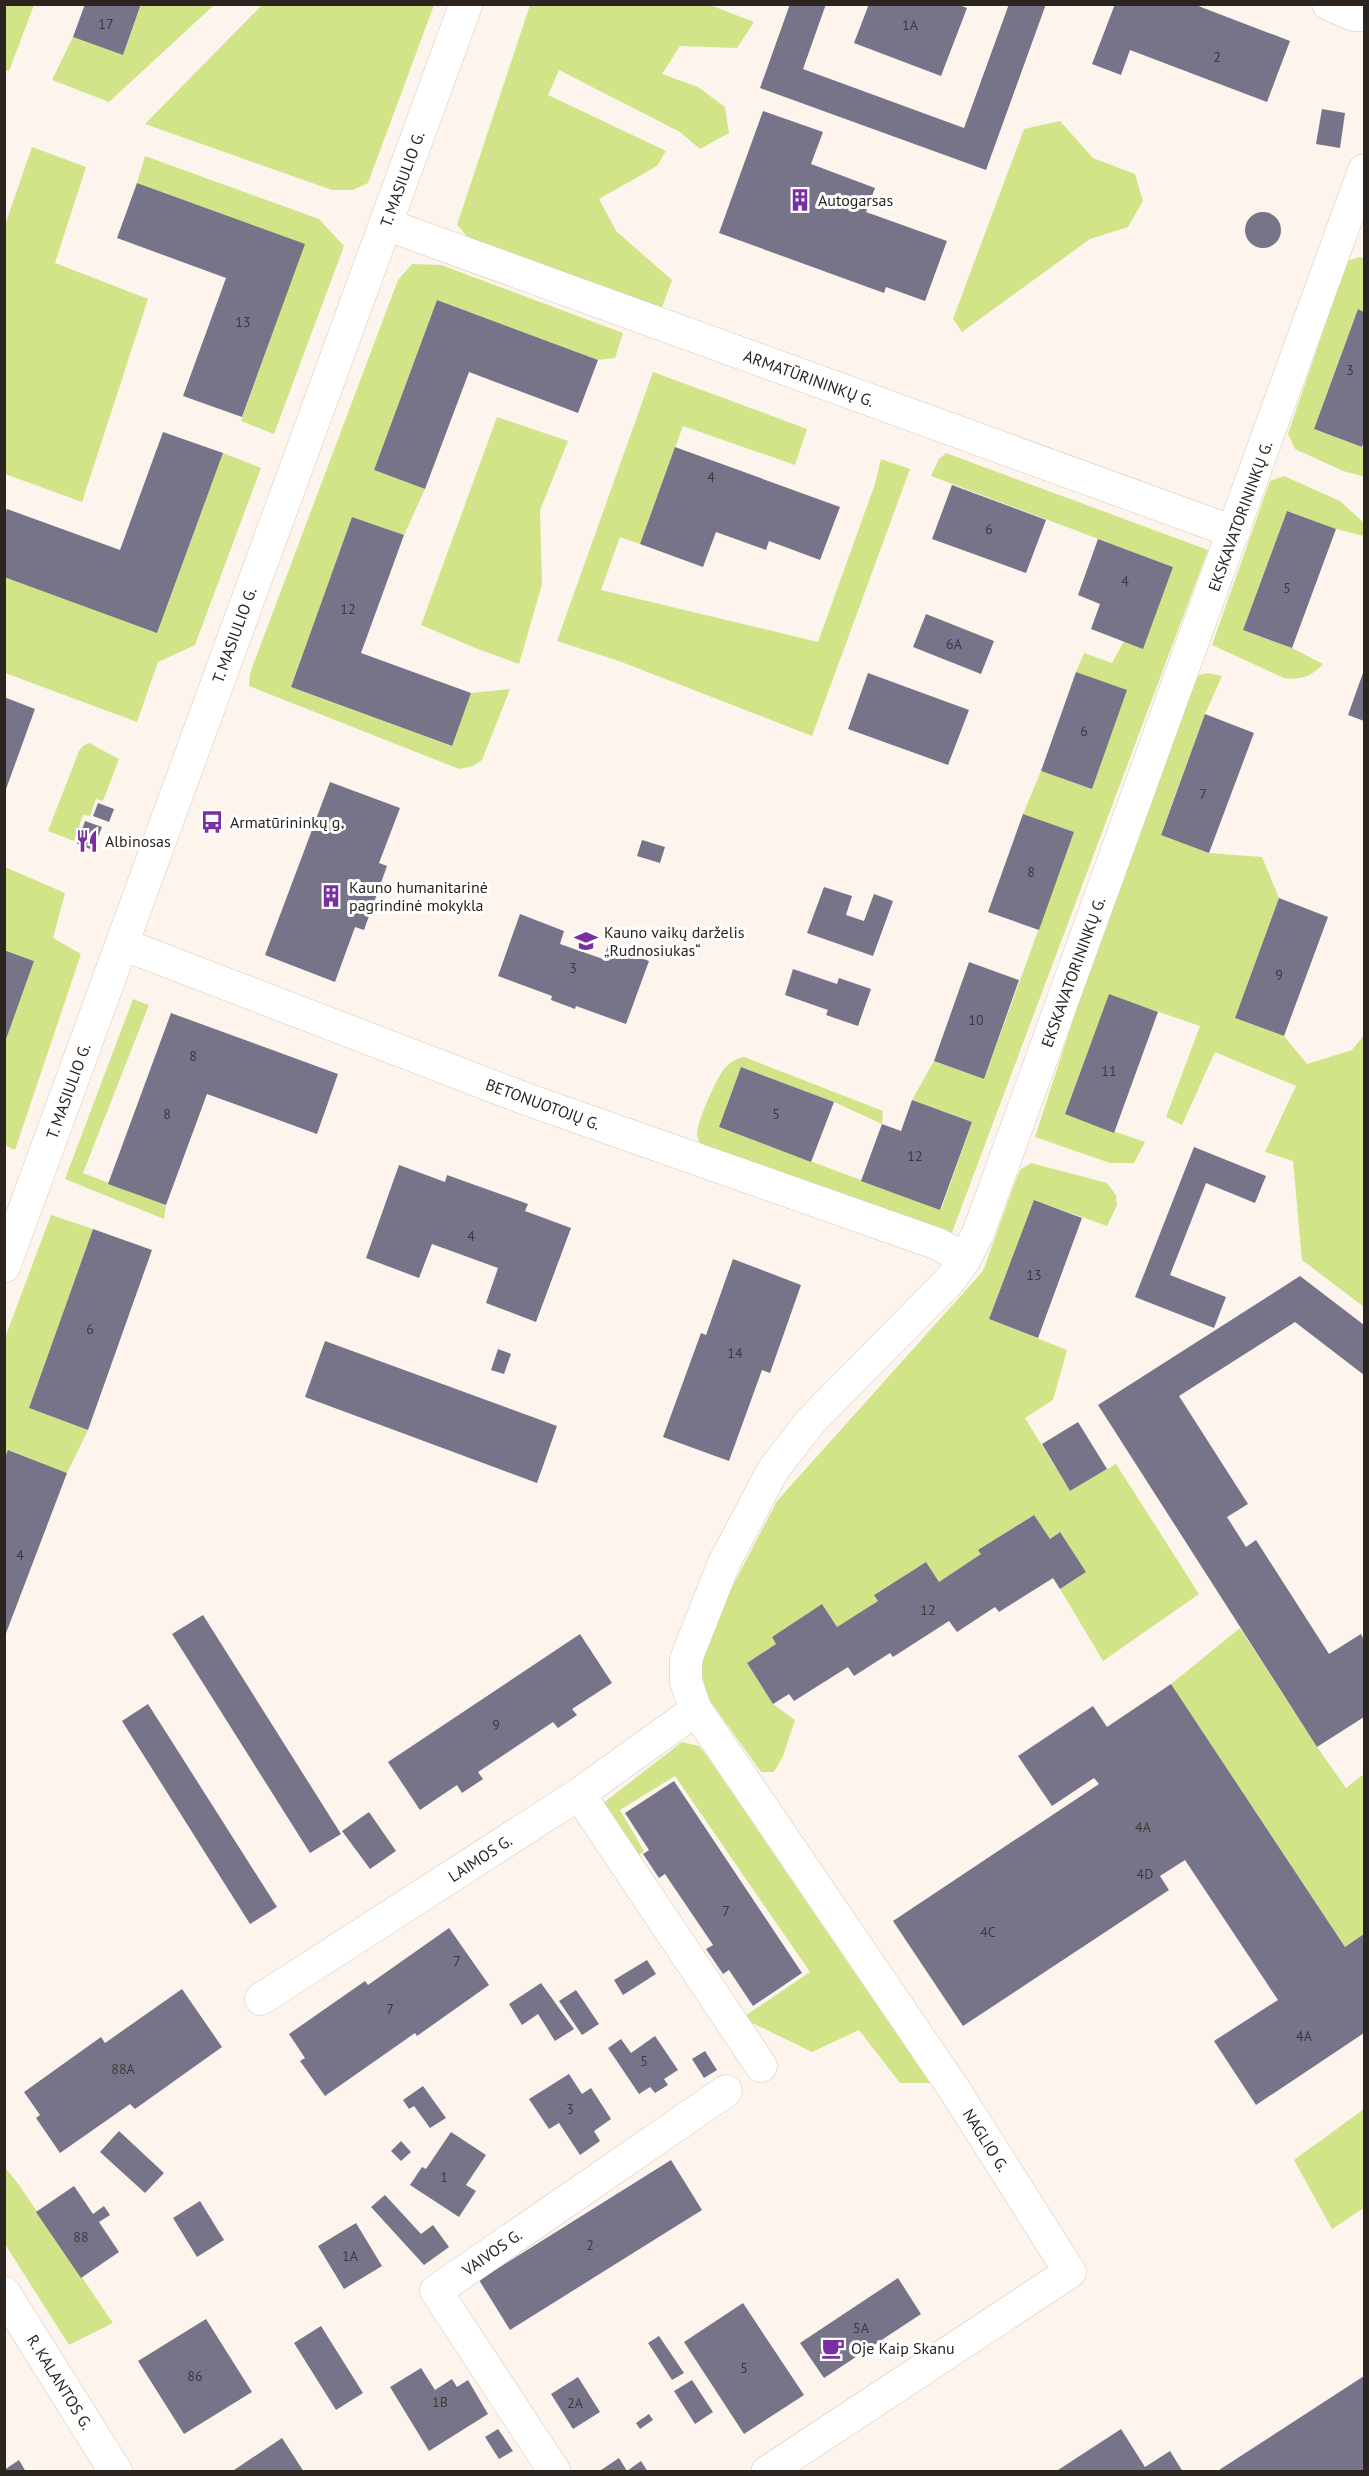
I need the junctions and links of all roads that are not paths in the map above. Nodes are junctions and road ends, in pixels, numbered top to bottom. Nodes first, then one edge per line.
1 (466, 4) edge
2 (1328, 4) edge
3 (1365, 15) edge
4 (1365, 170) edge
5 (385, 225) junction
6 (1234, 532) junction
7 (122, 944) junction
8 (965, 1259) junction
9 (4, 1266) edge
10 (696, 1710) junction
11 (579, 1794) junction
12 (261, 2000) dead end
13 (761, 2066) dead end
14 (726, 2091) dead end
15 (4, 2293) edge
16 (116, 2472) edge
17 (555, 2472) edge
18 (767, 2472) edge

1 - 5 main road, T. MASIULIO G.
2 - 3 street
4 - 6 street, EKSKAVATORININKŲ G.
5 - 6 street, ARMATŪRININKŲ G.
5 - 7 main road, T. MASIULIO G.
6 - 8 street, EKSKAVATORININKŲ G.
7 - 8 street, BETONUOTOJŲ G.
7 - 9 main road, T. MASIULIO G.
8 - 10 street, EKSKAVATORININKŲ G.
10 - 11 street, LAIMOS G.
10 - 18 street, NAGLIO G.
11 - 12 street, LAIMOS G.
11 - 13 street
14 - 17 street, VAIVOS G.
15 - 16 main road, R. KALANTOS G.

